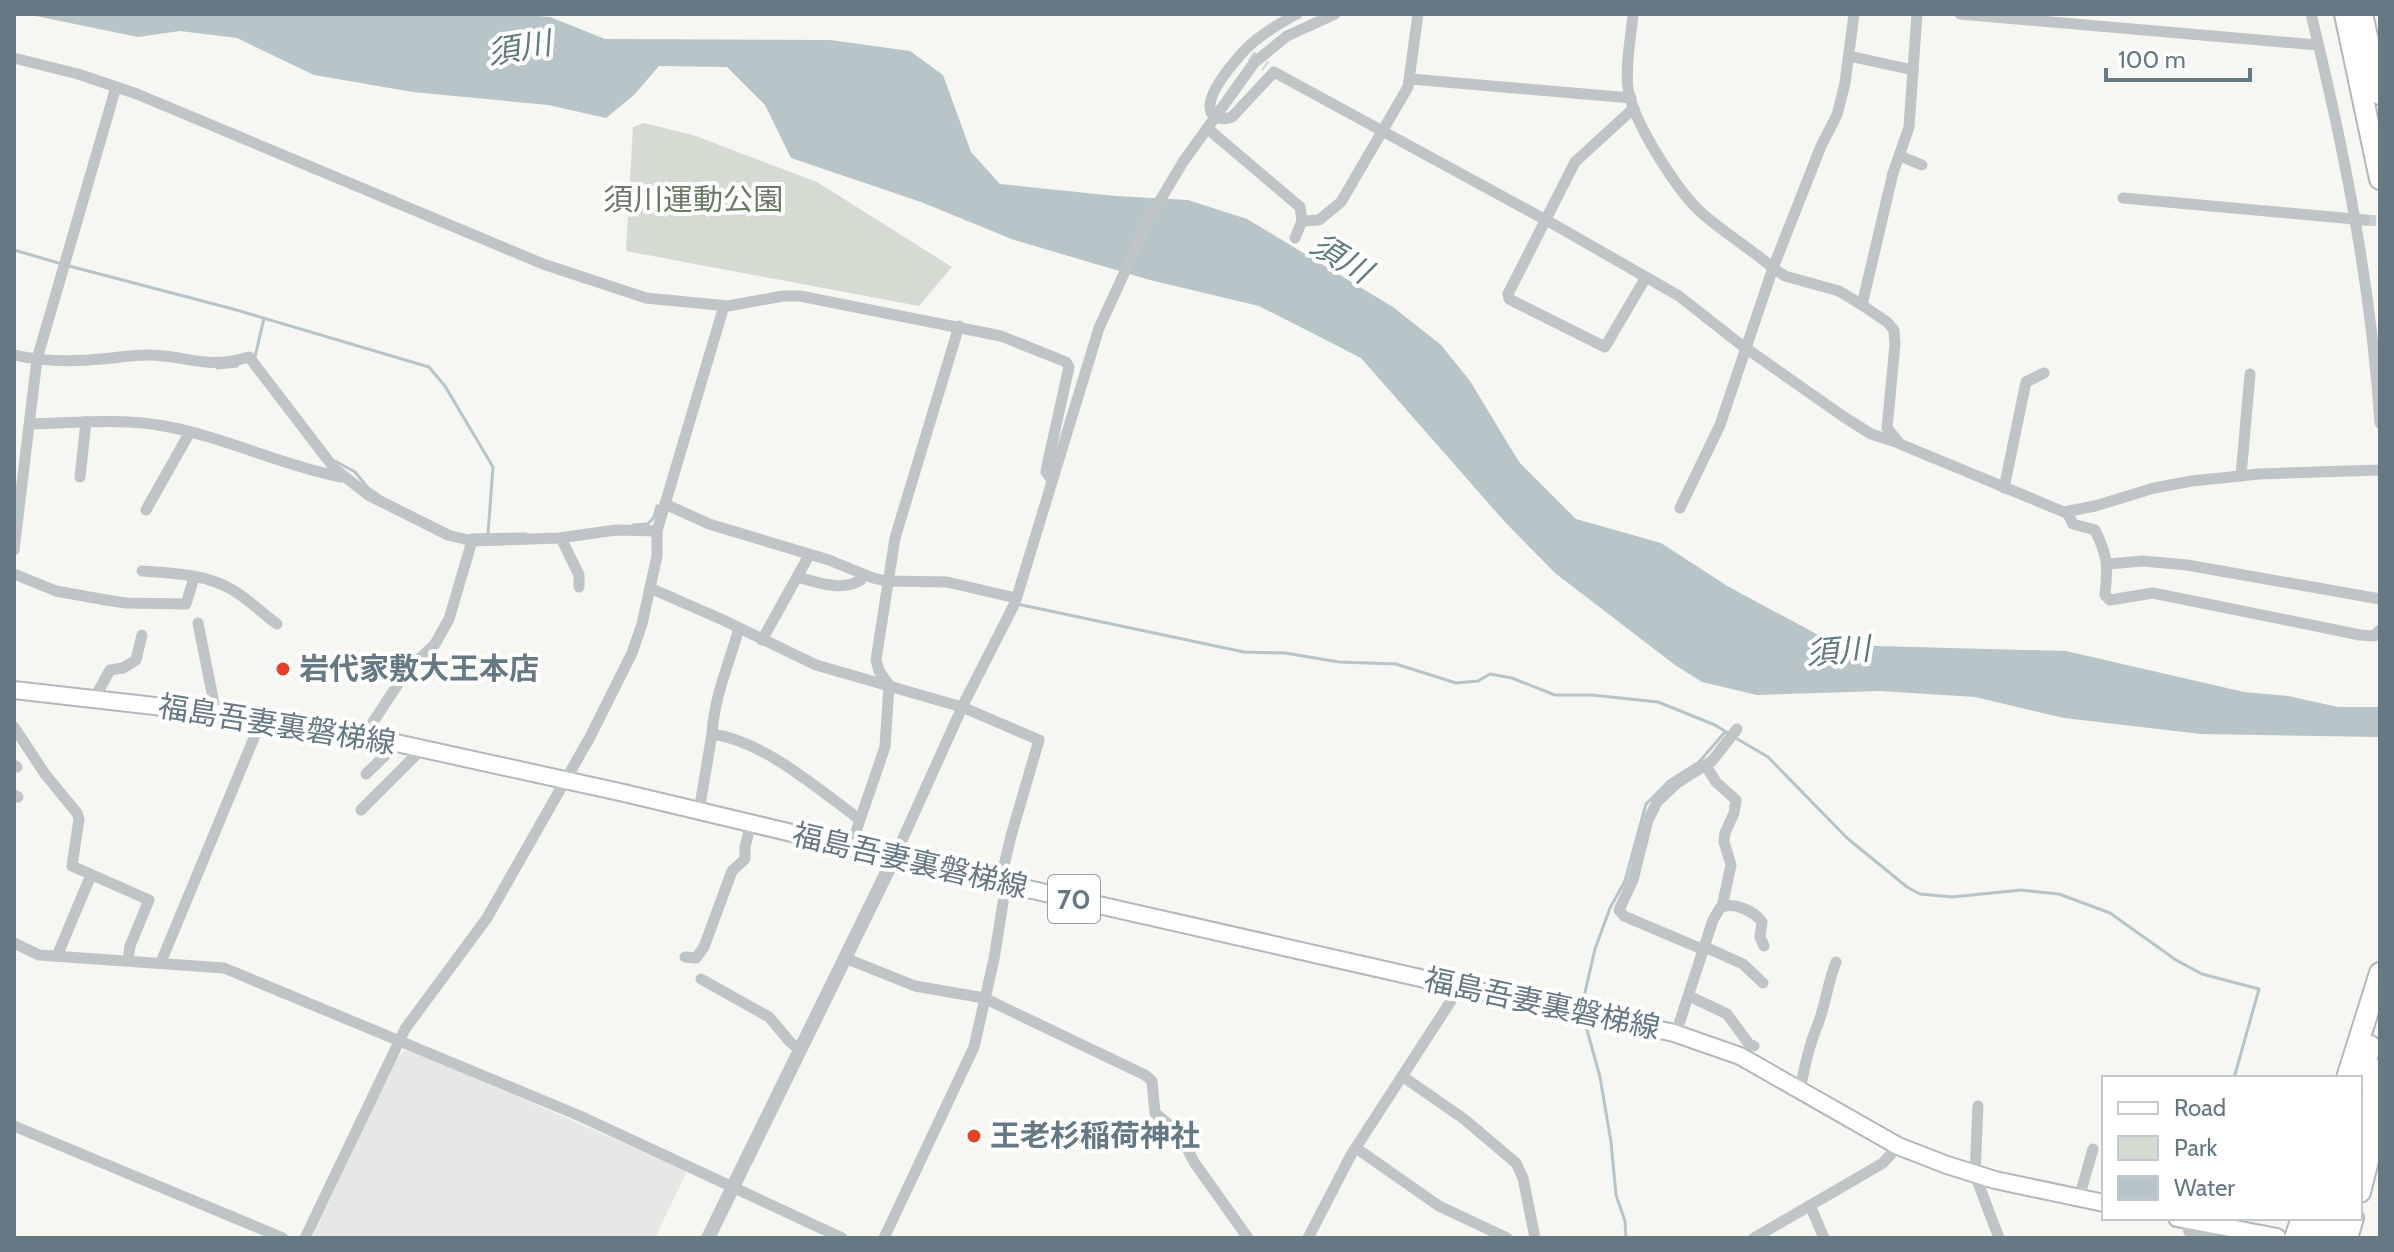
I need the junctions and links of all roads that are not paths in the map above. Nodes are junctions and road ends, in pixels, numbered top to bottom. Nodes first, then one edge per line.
1 (1297, 14) edge
2 (1335, 14) edge
3 (1418, 14) edge
4 (1633, 14) edge
5 (1854, 14) edge
6 (1917, 14) edge
7 (1960, 14) edge
8 (2311, 14) edge
9 (2345, 14) edge
10 (2362, 14) edge
11 (2318, 45) junction
12 (1849, 56) junction
13 (14, 58) edge
14 (1913, 70) junction
15 (1411, 79) junction
16 (116, 87) junction
17 (2380, 94) edge
18 (1632, 103) junction
19 (1215, 116) junction
20 (1207, 128) junction
21 (1381, 129) junction
22 (1900, 156) junction
23 (1922, 165) dead end
24 (2380, 179) edge
25 (2123, 198) dead end
26 (2360, 219) junction
27 (1302, 221) junction
28 (1547, 221) junction
29 (1295, 238) dead end
30 (1773, 268) junction
31 (1646, 277) junction
32 (1862, 305) junction
33 (724, 306) junction
34 (959, 326) junction
35 (1747, 348) junction
36 (14, 355) edge
37 (37, 363) junction
38 (2044, 373) dead end
39 (2250, 374) dead end
40 (86, 422) junction
41 (2380, 423) edge
42 (29, 428) junction
43 (190, 432) junction
44 (14, 437) edge
45 (1900, 444) junction
46 (2380, 470) edge
47 (2241, 476) junction
48 (80, 477) dead end
49 (346, 478) junction
50 (1052, 480) junction
51 (2004, 488) junction
52 (665, 504) junction
53 (1680, 508) dead end
54 (146, 510) dead end
55 (2067, 512) junction
56 (657, 531) junction
57 (561, 538) junction
58 (472, 541) junction
59 (14, 550) edge
60 (807, 559) dead end
61 (2108, 564) junction
62 (142, 571) dead end
63 (14, 574) edge
64 (797, 577) junction
65 (194, 578) junction
66 (861, 580) dead end
67 (886, 581) junction
68 (579, 587) dead end
69 (650, 588) junction
70 (1016, 598) junction
71 (2380, 599) edge
72 (198, 623) dead end
73 (277, 624) dead end
74 (739, 628) junction
75 (2380, 630) edge
76 (142, 635) dead end
77 (762, 640) junction
78 (889, 685) junction
79 (14, 690) edge
80 (94, 699) junction
81 (962, 707) junction
82 (216, 713) junction
83 (261, 721) junction
84 (14, 727) edge
85 (1737, 729) dead end
86 (712, 734) junction
87 (369, 737) junction
88 (398, 743) junction
89 (422, 749) junction
90 (1706, 766) junction
91 (366, 774) dead end
92 (564, 779) junction
93 (361, 810) dead end
94 (699, 811) junction
95 (859, 819) junction
96 (751, 823) junction
97 (851, 846) junction
98 (895, 856) junction
99 (91, 875) junction
100 (1003, 884) junction
101 (1722, 907) junction
102 (14, 943) edge
103 (1764, 946) dead end
104 (1705, 949) junction
105 (57, 956) junction
106 (685, 957) dead end
107 (845, 958) junction
108 (128, 960) junction
109 (161, 962) junction
110 (1836, 962) dead end
111 (2380, 973) edge
112 (701, 979) dead end
113 (1763, 983) dead end
114 (1460, 987) junction
115 (1689, 996) junction
116 (984, 998) junction
117 (2380, 1000) edge
118 (1676, 1033) junction
119 (400, 1041) junction
120 (1754, 1046) dead end
121 (800, 1050) junction
122 (2380, 1070) edge
123 (1402, 1076) junction
124 (2348, 1076) edge
125 (2362, 1076) edge
126 (1800, 1090) junction
127 (1978, 1106) dead end
128 (2380, 1113) edge
129 (14, 1126) edge
130 (2362, 1138) edge
131 (1898, 1146) junction
132 (1356, 1148) junction
133 (2093, 1149) dead end
134 (1975, 1175) junction
135 (2362, 1184) edge
136 (733, 1186) junction
137 (2079, 1198) junction
138 (2102, 1203) edge
139 (1810, 1205) junction
140 (2300, 1220) edge
141 (2187, 1227) edge
142 (2286, 1237) edge
143 (283, 1238) edge
144 (305, 1238) edge
145 (708, 1238) edge
146 (842, 1238) edge
147 (884, 1238) edge
148 (1248, 1238) edge
149 (1308, 1238) edge
150 (1507, 1238) edge
151 (1535, 1238) edge
152 (1754, 1238) edge
153 (1824, 1238) edge
154 (1999, 1238) edge
155 (2213, 1238) edge

1 - 19 street
2 - 19 street
3 - 15 street
4 - 18 street
5 - 12 street
6 - 14 street
7 - 11 street
8 - 11 street
9 - 24 highway
10 - 17 highway
11 - 26 street
12 - 14 street
12 - 30 street
13 - 16 street
14 - 22 street
15 - 18 street
15 - 21 street
16 - 33 street
16 - 37 street
18 - 28 street
18 - 30 street
19 - 20 street
19 - 21 street
20 - 27 street
20 - 50 street
21 - 27 street
21 - 28 street
22 - 23 street
22 - 32 street
25 - 26 street
26 - 41 street
27 - 29 street
28 - 31 street
28 - 31 street
30 - 32 street
30 - 35 street
31 - 35 street
32 - 45 street
33 - 34 street
33 - 52 street
34 - 50 street
34 - 67 street
35 - 45 street
35 - 53 street
36 - 37 street
37 - 42 street
37 - 49 street
38 - 51 street
39 - 47 street
40 - 42 street
40 - 43 street
40 - 48 street
42 - 44 street
42 - 59 street
43 - 49 street
43 - 54 street
45 - 51 street
46 - 47 street
47 - 55 street
49 - 58 street
50 - 70 street
51 - 55 street
52 - 56 street
52 - 67 street
55 - 61 street
56 - 57 street
56 - 69 street
57 - 58 street
57 - 68 street
58 - 87 street
60 - 64 street
61 - 71 street
61 - 75 street
62 - 65 street
63 - 65 street
64 - 66 street
64 - 77 street
65 - 73 street
67 - 70 street
67 - 78 street
69 - 74 street
69 - 92 street
70 - 81 street
72 - 82 street
74 - 77 street
74 - 86 street
76 - 80 street
77 - 78 street
78 - 81 street
78 - 95 street
79 - 80 main road, 福島吾妻裏磐梯線 / 70
80 - 82 main road, 福島吾妻裏磐梯線 / 70
81 - 98 street
81 - 100 street
82 - 83 main road, 福島吾妻裏磐梯線 / 70
83 - 87 main road, 福島吾妻裏磐梯線 / 70
83 - 109 street
84 - 99 street
85 - 90 street
86 - 94 street
86 - 95 street
87 - 88 main road, 福島吾妻裏磐梯線 / 70
88 - 89 main road, 福島吾妻裏磐梯線 / 70
88 - 91 street
89 - 92 main road, 福島吾妻裏磐梯線 / 70
89 - 93 street
90 - 101 street
90 - 104 street
92 - 94 main road, 福島吾妻裏磐梯線 / 70
92 - 119 street
94 - 96 main road, 福島吾妻裏磐梯線 / 70
95 - 97 street
96 - 97 main road, 福島吾妻裏磐梯線 / 70
96 - 106 street
97 - 98 main road, 福島吾妻裏磐梯線 / 70
98 - 100 main road, 福島吾妻裏磐梯線 / 70
98 - 107 street
99 - 105 street
99 - 108 street
100 - 114 main road, 福島吾妻裏磐梯線 / 70
100 - 116 street
101 - 103 street
101 - 104 street
102 - 105 street
104 - 113 street
104 - 115 street
105 - 108 street
107 - 116 street
107 - 121 street
108 - 109 street
109 - 119 street
110 - 126 street
111 - 124 highway
112 - 121 street
114 - 118 main road, 福島吾妻裏磐梯線 / 70
114 - 123 street
115 - 118 street
115 - 120 street
116 - 147 street
116 - 148 street
117 - 125 highway
118 - 126 main road, 福島吾妻裏磐梯線 / 70
119 - 136 street
119 - 144 street
121 - 136 street
122 - 130 highway
123 - 132 street
123 - 151 street
126 - 131 main road, 福島吾妻裏磐梯線 / 70
127 - 134 street
128 - 135 highway
129 - 143 street
131 - 134 main road, 福島吾妻裏磐梯線 / 70
131 - 139 street
132 - 149 street
132 - 150 street
133 - 137 street
134 - 137 main road, 福島吾妻裏磐梯線 / 70
134 - 154 street
136 - 145 street
136 - 146 street
137 - 138 main road, 福島吾妻裏磐梯線 / 70
139 - 152 street
139 - 153 street
140 - 142 highway
141 - 142 main road
141 - 155 street

